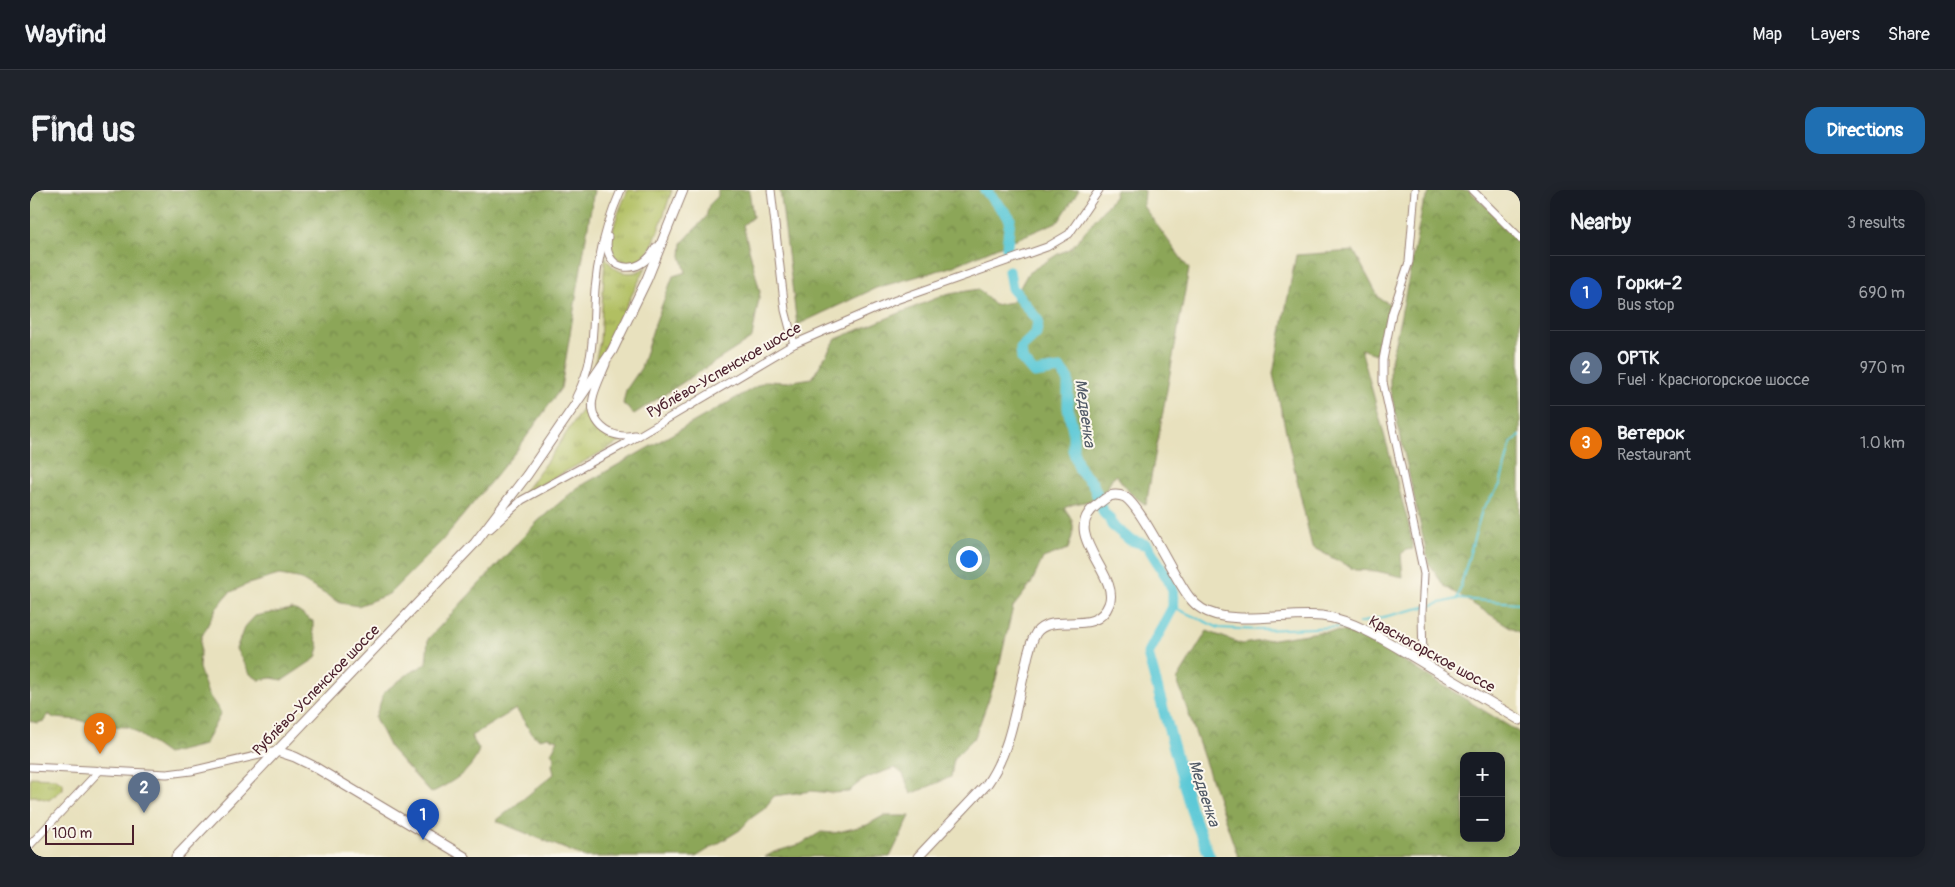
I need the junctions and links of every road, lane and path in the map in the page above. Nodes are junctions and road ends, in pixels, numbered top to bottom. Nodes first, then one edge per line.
1 (622, 190) edge
2 (683, 190) edge
3 (771, 190) edge
4 (1099, 190) edge
5 (1416, 190) edge
6 (1472, 190) edge
7 (616, 203) junction
8 (675, 210) junction
9 (1520, 238) edge
10 (794, 344) junction
11 (612, 351) junction
12 (642, 433) junction
13 (554, 438) junction
14 (475, 543) junction
15 (1423, 663) junction
16 (1520, 720) edge
17 (277, 751) junction
18 (30, 767) edge
19 (100, 770) junction
20 (30, 845) edge
21 (176, 857) edge
22 (465, 857) edge
23 (918, 857) edge

1 - 7 street
2 - 8 main road, Рублёво-Успенское шоссе
3 - 10 street
4 - 10 street, Рублёво-Успенское шоссе
5 - 15 street
6 - 9 street
7 - 8 street
7 - 13 street
8 - 11 main road, Рублёво-Успенское шоссе
10 - 12 street, Рублёво-Успенское шоссе
11 - 12 street
11 - 13 main road, Рублёво-Успенское шоссе
12 - 14 street, Рублёво-Успенское шоссе
13 - 14 main road, Рублёво-Успенское шоссе
14 - 17 main road, Рублёво-Успенское шоссе
15 - 16 main road, Красногорское шоссе
15 - 23 main road, Красногорское шоссе
17 - 19 street
17 - 21 main road, Рублёво-Успенское шоссе
17 - 22 main road
18 - 19 street
19 - 20 street

